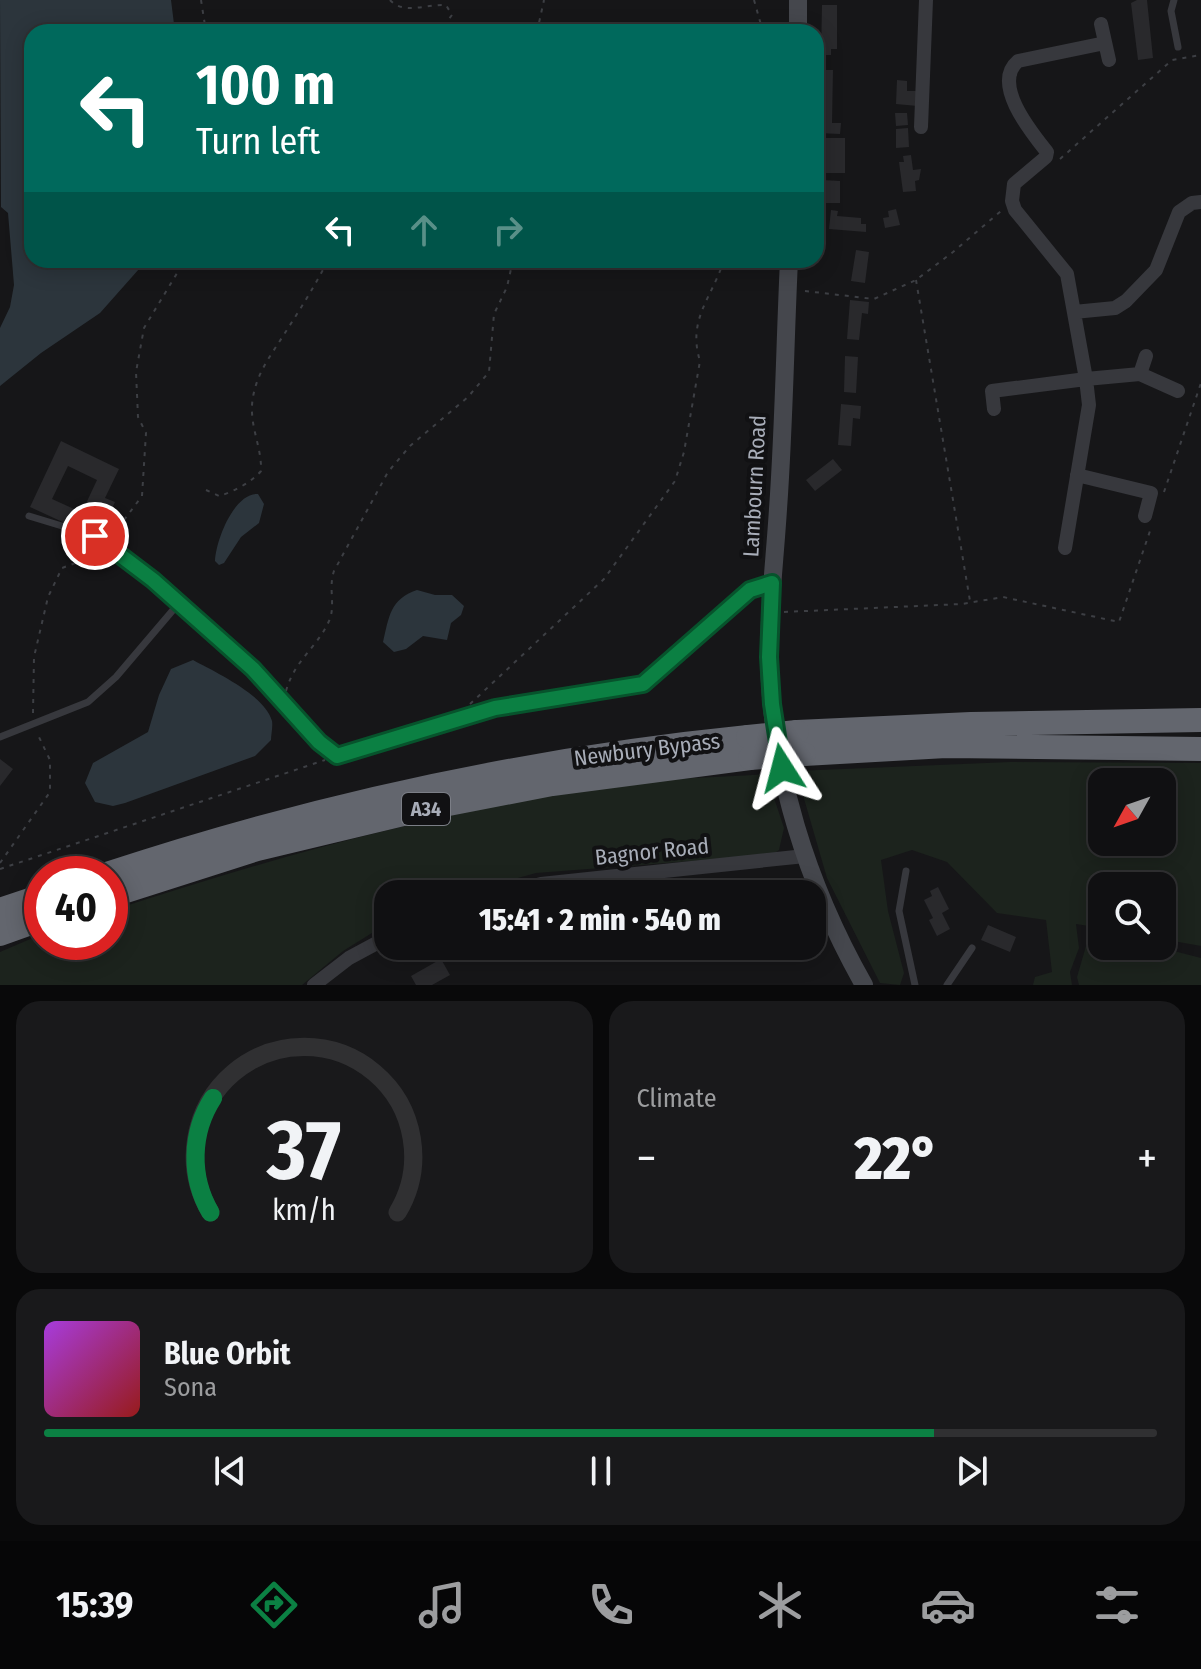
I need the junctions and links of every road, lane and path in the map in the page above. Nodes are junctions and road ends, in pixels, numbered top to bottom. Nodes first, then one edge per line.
1 (201, 0) edge
2 (390, 0) edge
3 (544, 0) edge
4 (754, 0) edge
5 (798, 0) edge
6 (926, 0) edge
7 (1174, 0) edge
8 (205, 24) edge
9 (445, 24) edge
10 (539, 24) edge
11 (761, 24) edge
12 (798, 24) edge
13 (1101, 24) dead end
14 (1105, 43) junction
15 (1178, 47) dead end
16 (1109, 60) dead end
17 (921, 127) dead end
18 (1201, 202) edge
19 (180, 268) edge
20 (324, 268) edge
21 (511, 268) edge
22 (721, 268) edge
23 (789, 268) edge
24 (916, 280) dead end
25 (1074, 312) junction
26 (1146, 356) dead end
27 (1140, 374) junction
28 (1086, 379) junction
29 (1201, 383) edge
30 (1178, 391) dead end
31 (994, 409) dead end
32 (1077, 475) junction
33 (206, 490) dead end
34 (1155, 492) junction
35 (29, 516) dead end
36 (1150, 517) joint
37 (107, 543) junction
38 (1065, 548) dead end
39 (772, 583) junction
40 (970, 602) junction
41 (179, 603) junction
42 (771, 612) junction
43 (285, 693) dead end
44 (467, 707) dead end
45 (1201, 720) edge
46 (33, 724) junction
47 (0, 737) edge
48 (800, 743) junction
49 (749, 748) junction
50 (1201, 749) edge
51 (337, 756) junction
52 (805, 856) junction
53 (0, 863) edge
54 (128, 867) edge
55 (0, 869) edge
56 (906, 871) dead end
57 (579, 880) edge
58 (128, 890) edge
59 (24, 902) edge
60 (0, 910) edge
61 (24, 925) edge
62 (0, 934) edge
63 (374, 945) edge
64 (972, 948) dead end
65 (314, 985) edge
66 (864, 985) edge
67 (915, 985) edge
68 (947, 985) edge

1 - 8 path
2 - 9 path
3 - 10 path
4 - 11 path
5 - 12 street
6 - 17 street
7 - 15 lane
13 - 14 street
14 - 16 street
14 - 25 street
18 - 25 street
19 - 37 path
20 - 33 path
21 - 43 path
22 - 44 path
23 - 39 street, Lambourn Road
24 - 40 path
25 - 28 street
26 - 27 street
27 - 28 street
27 - 30 street
28 - 31 street
28 - 32 street
29 - 34 path
32 - 34 street
32 - 38 street
34 - 36 street
35 - 37 lane
36 - 40 path
37 - 41 lane
37 - 46 path
39 - 42 street, Lambourn Road
39 - 51 lane
40 - 42 path
41 - 46 lane
41 - 51 lane
42 - 52 street, Lambourn Road
45 - 48 highway, Newbury Bypass / A34
46 - 47 lane
46 - 53 path
48 - 49 highway, Newbury Bypass / A34, bridge
48 - 50 highway, Newbury Bypass / A34
49 - 54 highway, Newbury Bypass / A34
49 - 58 highway, Newbury Bypass / A34
51 - 55 path
52 - 57 street, Bagnor Road
52 - 66 street, Lambourn Road
56 - 67 lane
59 - 60 highway
61 - 62 highway
63 - 65 street
64 - 68 lane

